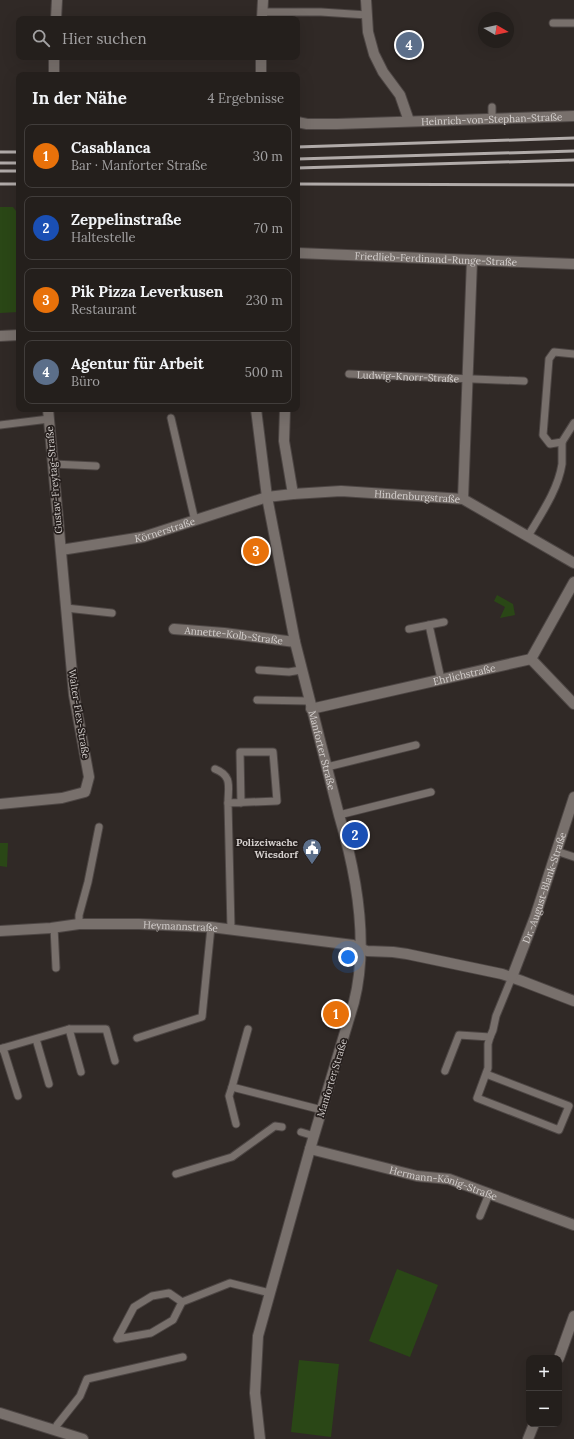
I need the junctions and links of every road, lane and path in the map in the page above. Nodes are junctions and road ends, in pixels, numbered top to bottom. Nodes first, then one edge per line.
1 (57, 0) edge
2 (263, 0) edge
3 (366, 0) edge
4 (262, 15) edge
5 (367, 15) junction
6 (56, 16) edge
7 (552, 23) dead end
8 (574, 23) edge
9 (54, 60) edge
10 (261, 60) edge
11 (54, 72) edge
12 (261, 72) edge
13 (492, 107) dead end
14 (574, 116) edge
15 (492, 118) junction
16 (409, 121) junction
17 (300, 123) edge
18 (300, 254) edge
19 (472, 260) junction
20 (574, 264) edge
21 (16, 335) edge
22 (0, 336) edge
23 (574, 354) edge
24 (349, 374) dead end
25 (467, 378) junction
26 (524, 381) dead end
27 (256, 412) edge
28 (285, 412) edge
29 (48, 414) edge
30 (171, 418) dead end
31 (574, 423) edge
32 (0, 425) edge
33 (562, 442) junction
34 (53, 464) junction
35 (96, 466) dead end
36 (293, 494) junction
37 (267, 497) junction
38 (464, 499) junction
39 (195, 521) junction
40 (528, 536) junction
41 (60, 550) junction
42 (574, 563) edge
43 (574, 582) edge
44 (66, 608) junction
45 (112, 613) dead end
46 (444, 622) dead end
47 (429, 625) junction
48 (174, 629) dead end
49 (409, 629) dead end
50 (295, 642) junction
51 (531, 659) junction
52 (259, 670) dead end
53 (301, 670) junction
54 (441, 679) junction
55 (257, 700) dead end
56 (574, 704) edge
57 (310, 705) junction
58 (416, 745) dead end
59 (327, 767) junction
60 (215, 769) dead end
61 (431, 792) dead end
62 (574, 797) edge
63 (228, 803) junction
64 (241, 803) junction
65 (0, 804) edge
66 (338, 815) junction
67 (99, 827) dead end
68 (556, 851) junction
69 (574, 857) edge
70 (79, 924) junction
71 (54, 927) junction
72 (211, 927) junction
73 (231, 929) junction
74 (0, 931) edge
75 (360, 948) junction
76 (56, 968) dead end
77 (512, 978) junction
78 (574, 1001) edge
79 (69, 1029) junction
80 (248, 1029) dead end
81 (490, 1037) junction
82 (136, 1038) dead end
83 (36, 1039) junction
84 (2, 1049) edge
85 (115, 1061) dead end
86 (445, 1071) dead end
87 (81, 1072) dead end
88 (486, 1074) junction
89 (49, 1084) dead end
90 (232, 1087) junction
91 (18, 1096) dead end
92 (322, 1110) junction
93 (236, 1124) dead end
94 (282, 1127) dead end
95 (301, 1132) dead end
96 (314, 1136) junction
97 (310, 1149) junction
98 (176, 1174) dead end
99 (489, 1194) junction
100 (480, 1216) dead end
101 (574, 1225) edge
102 (270, 1293) junction
103 (182, 1302) junction
104 (573, 1322) edge
105 (560, 1355) edge
106 (183, 1357) dead end
107 (2, 1412) edge
108 (533, 1427) edge
109 (56, 1430) junction
110 (83, 1439) edge
111 (260, 1439) edge
112 (528, 1439) edge

1 - 6 street
2 - 4 street
3 - 5 street, Heinrich-von-Stephan-Straße
4 - 5 lane
5 - 16 street, Heinrich-von-Stephan-Straße
7 - 8 lane
9 - 11 street
10 - 12 street
13 - 15 lane
14 - 15 street, Heinrich-von-Stephan-Straße
15 - 16 street, Heinrich-von-Stephan-Straße
16 - 17 street, Heinrich-von-Stephan-Straße
18 - 19 street, Friedlieb-Ferdinand-Runge-Straße
19 - 20 street, Friedlieb-Ferdinand-Runge-Straße
19 - 25 street, Ludwig-Knorr-Straße
21 - 22 street
23 - 33 lane
24 - 25 lane, Ludwig-Knorr-Straße
25 - 26 lane
25 - 38 street, Ludwig-Knorr-Straße
27 - 37 street, Manforter Straße
28 - 36 street
29 - 32 lane
29 - 34 street, Gustav-Freytag-Straße
30 - 39 lane
31 - 33 lane
33 - 40 lane
34 - 35 lane
34 - 41 street, Gustav-Freytag-Straße
36 - 37 street, Hindenburgstraße
36 - 38 street, Hindenburgstraße
37 - 39 street, Körnerstraße
37 - 50 street, Manforter Straße
38 - 40 street, Hindenburgstraße
39 - 41 street, Körnerstraße
40 - 42 street, Hindenburgstraße
41 - 44 street, Walter-Flex-Straße
43 - 51 street
44 - 45 lane
44 - 65 street, Walter-Flex-Straße
46 - 47 lane
47 - 49 lane
47 - 54 lane
48 - 50 street, Annette-Kolb-Straße
50 - 53 street, Manforter Straße
51 - 54 street, Ehrlichstraße
51 - 56 street
52 - 53 lane
53 - 57 street, Manforter Straße
54 - 57 street, Ehrlichstraße
55 - 57 lane
57 - 59 street, Manforter Straße
58 - 59 lane
59 - 66 street, Manforter Straße
60 - 63 lane
61 - 66 lane
62 - 68 street, Dr.-August-Blank-Straße
63 - 64 lane
63 - 73 lane
64 - 64 lane
66 - 75 street, Manforter Straße
67 - 70 lane
68 - 69 lane
68 - 77 street, Dr.-August-Blank-Straße
70 - 71 street, Heymannstraße
70 - 72 street, Heymannstraße
71 - 74 street, Heymannstraße
71 - 76 lane
72 - 73 street, Heymannstraße
72 - 82 lane
73 - 75 street, Heymannstraße
75 - 77 street, Heymannstraße
75 - 92 street, Manforter Straße
77 - 78 street, Heymannstraße
77 - 81 lane
79 - 83 lane
79 - 85 lane
79 - 87 lane
80 - 90 lane
81 - 86 lane
81 - 88 lane
83 - 84 lane
83 - 89 lane
84 - 91 lane
88 - 88 lane
90 - 92 lane
90 - 93 lane
92 - 96 street, Manforter Straße
94 - 98 lane
95 - 96 lane
96 - 97 street, Manforter Straße
97 - 99 street, Hermann-König-Straße
97 - 102 street, Manforter Straße
99 - 100 lane
99 - 101 street, Hermann-König-Straße
102 - 103 lane
102 - 111 street, Manforter Straße
103 - 103 lane
104 - 105 street
106 - 109 lane
107 - 109 street
108 - 112 street
109 - 110 street

